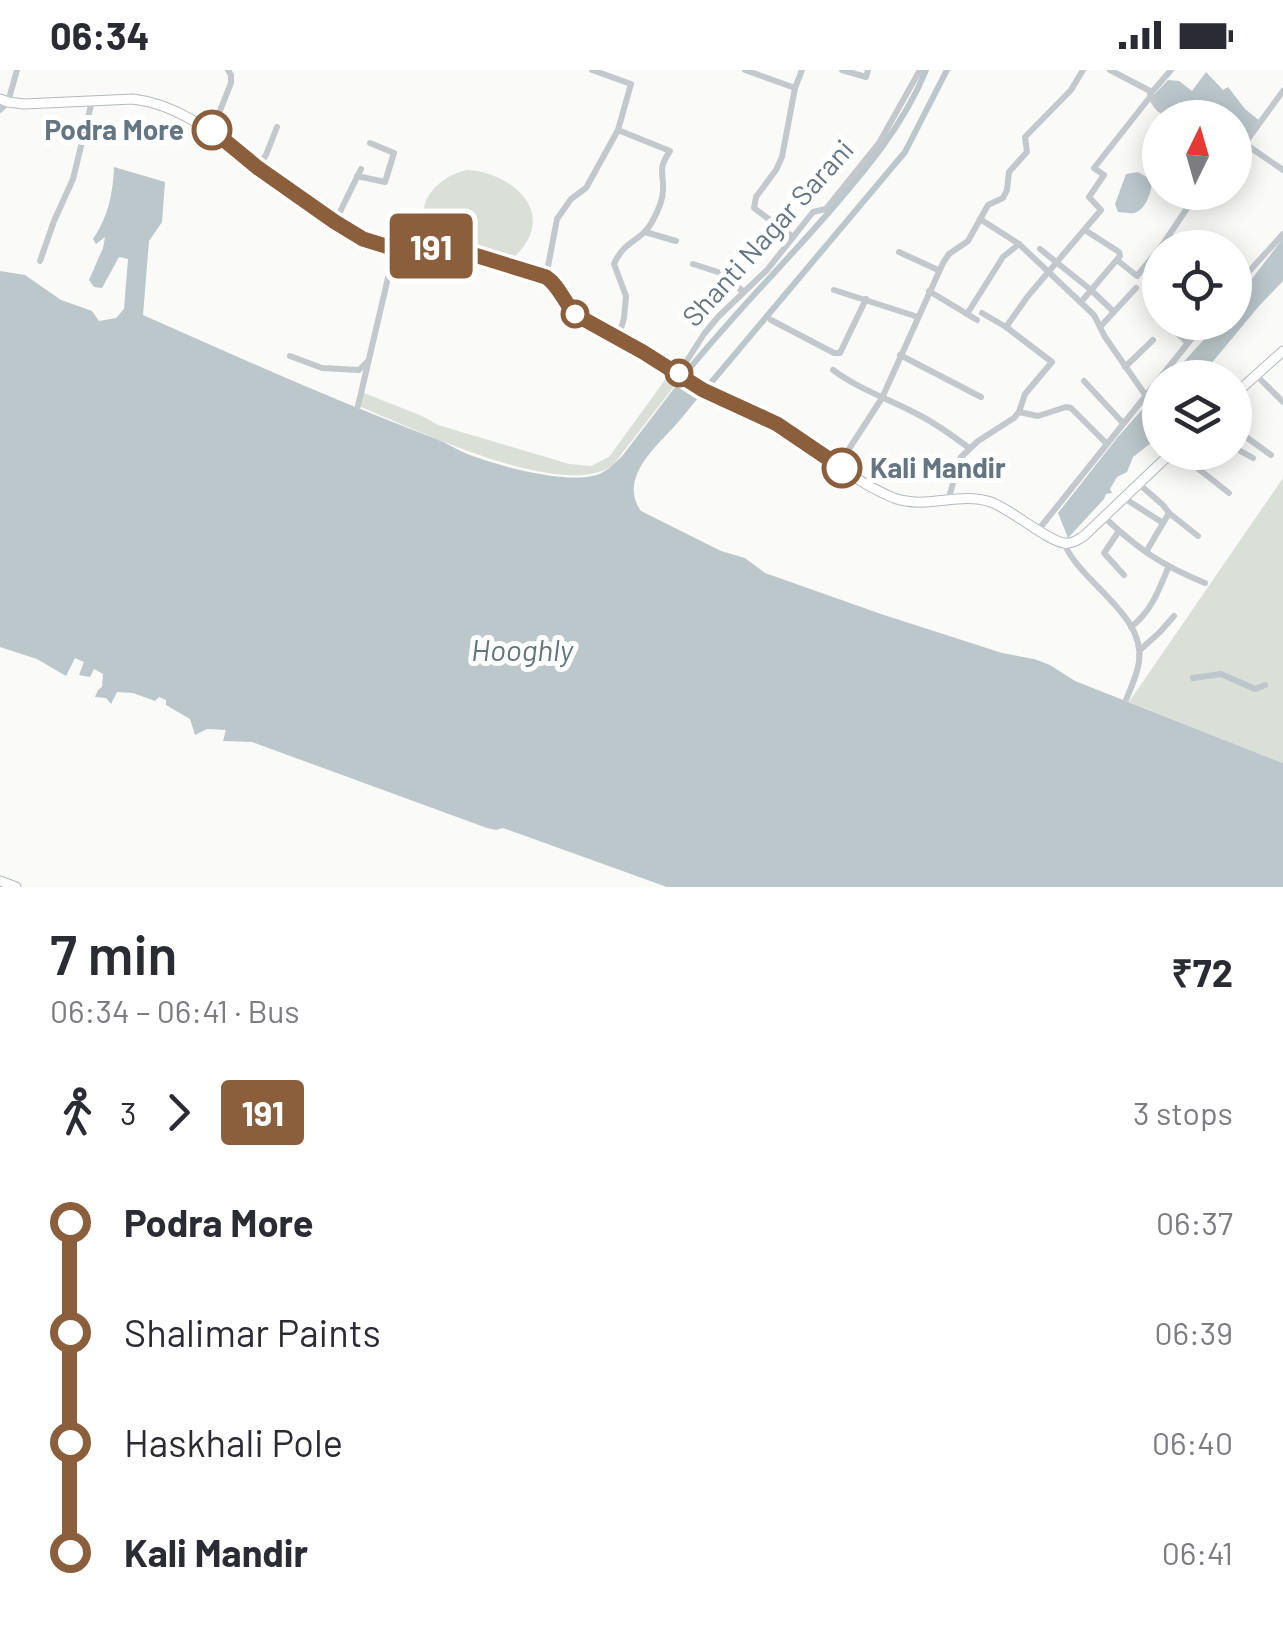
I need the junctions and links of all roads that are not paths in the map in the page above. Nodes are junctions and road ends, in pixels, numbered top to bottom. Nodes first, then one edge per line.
1 (17, 70) edge
2 (228, 70) edge
3 (592, 70) edge
4 (746, 70) edge
5 (802, 70) edge
6 (842, 70) edge
7 (868, 70) edge
8 (920, 70) edge
9 (1082, 70) edge
10 (1110, 70) edge
11 (1171, 70) edge
12 (759, 72) edge
13 (795, 88) junction
14 (1283, 90) edge
15 (1150, 95) junction
16 (1154, 100) edge
17 (92, 101) junction
18 (3, 104) edge
19 (277, 127) dead end
20 (1252, 127) edge
21 (212, 130) junction
22 (618, 130) junction
23 (370, 143) dead end
24 (1252, 148) edge
25 (258, 168) junction
26 (1283, 170) edge
27 (1186, 210) edge
28 (980, 219) junction
29 (335, 222) junction
30 (1085, 230) junction
31 (644, 232) junction
32 (1283, 234) edge
33 (793, 237) junction
34 (676, 241) dead end
35 (1019, 244) junction
36 (395, 248) junction
37 (1040, 249) dead end
38 (899, 252) dead end
39 (1116, 260) junction
40 (40, 261) dead end
41 (1057, 263) junction
42 (694, 264) dead end
43 (1252, 268) edge
44 (938, 270) junction
45 (1050, 272) junction
46 (546, 277) junction
47 (1136, 288) dead end
48 (834, 290) dead end
49 (1091, 290) junction
50 (929, 291) junction
51 (744, 292) junction
52 (866, 298) junction
53 (1081, 302) junction
54 (1114, 312) junction
55 (967, 314) junction
56 (919, 318) junction
57 (771, 320) dead end
58 (1006, 327) junction
59 (1100, 327) junction
60 (618, 339) junction
61 (1153, 340) dead end
62 (1186, 340) edge
63 (1188, 342) joint
64 (1283, 351) edge
65 (900, 355) junction
66 (290, 356) dead end
67 (370, 360) junction
68 (1174, 360) edge
69 (1125, 366) junction
70 (833, 370) dead end
71 (680, 375) junction
72 (1256, 376) junction
73 (1252, 379) edge
74 (1084, 381) dead end
75 (1142, 390) edge
76 (981, 397) dead end
77 (882, 398) junction
78 (1142, 401) edge
79 (1283, 402) edge
80 (358, 406) dead end
81 (1019, 412) junction
82 (1123, 422) junction
83 (1252, 441) edge
84 (1106, 444) junction
85 (969, 448) junction
86 (1271, 455) dead end
87 (838, 466) junction
88 (1153, 470) edge
89 (1198, 470) edge
90 (1138, 483) junction
91 (1229, 493) dead end
92 (1123, 498) junction
93 (948, 500) junction
94 (1168, 514) junction
95 (1104, 517) junction
96 (1164, 523) junction
97 (1038, 529) junction
98 (1119, 531) junction
99 (1198, 536) dead end
100 (1064, 543) junction
101 (1146, 552) junction
102 (1168, 568) junction
103 (1124, 575) dead end
104 (1205, 583) dead end
105 (1174, 616) dead end
106 (1132, 627) junction
107 (1140, 650) junction
108 (1126, 700) dead end
109 (0, 881) edge
110 (16, 887) edge

1 - 18 street
2 - 21 street
3 - 22 street
4 - 12 street
5 - 13 street
6 - 7 street
8 - 33 street, Shanti Nagar Sarani
9 - 28 street
10 - 15 street
11 - 15 street
12 - 13 street
13 - 33 street
14 - 20 street
15 - 16 street
15 - 30 street
17 - 18 main road
17 - 21 main road
17 - 40 street
19 - 25 street
21 - 25 main road
22 - 31 street
22 - 46 street
23 - 29 street
24 - 26 street
25 - 29 main road
27 - 39 street
28 - 35 street
28 - 44 street
29 - 36 main road
30 - 39 street
30 - 41 street
31 - 34 street
31 - 60 street
32 - 43 street
33 - 51 street, Shanti Nagar Sarani
35 - 45 street
35 - 55 street
36 - 46 main road
36 - 67 street
37 - 41 street
38 - 44 street
39 - 49 street
41 - 45 street
41 - 49 street
42 - 51 street
44 - 50 street
45 - 53 street
45 - 58 street
46 - 60 main road
47 - 54 street
48 - 52 street
49 - 53 street
49 - 54 street
50 - 55 street
50 - 56 street
51 - 71 street, Shanti Nagar Sarani
52 - 56 street
52 - 57 street
53 - 59 street
54 - 59 street
55 - 58 street
56 - 65 street
58 - 81 street
59 - 69 street
60 - 71 main road
61 - 69 street
62 - 63 street
63 - 68 street
64 - 72 main road
65 - 76 street
65 - 77 street
66 - 67 street
67 - 80 street
69 - 75 street
70 - 77 street
71 - 87 main road
72 - 73 main road
72 - 79 street
74 - 82 street
77 - 85 street
77 - 87 street
78 - 82 street
81 - 84 street
81 - 85 street
82 - 84 street
83 - 86 street
84 - 97 street
85 - 93 street
87 - 93 main road
88 - 90 main road
89 - 91 street
90 - 92 main road
90 - 94 street
92 - 95 main road
92 - 96 street
93 - 97 main road
94 - 96 street
94 - 99 street
95 - 98 street
95 - 100 main road
96 - 101 street
97 - 100 main road
98 - 101 street
98 - 103 street
100 - 106 street
101 - 102 street
102 - 104 street
102 - 106 street
105 - 107 street
106 - 107 street
107 - 108 street
109 - 110 main road

